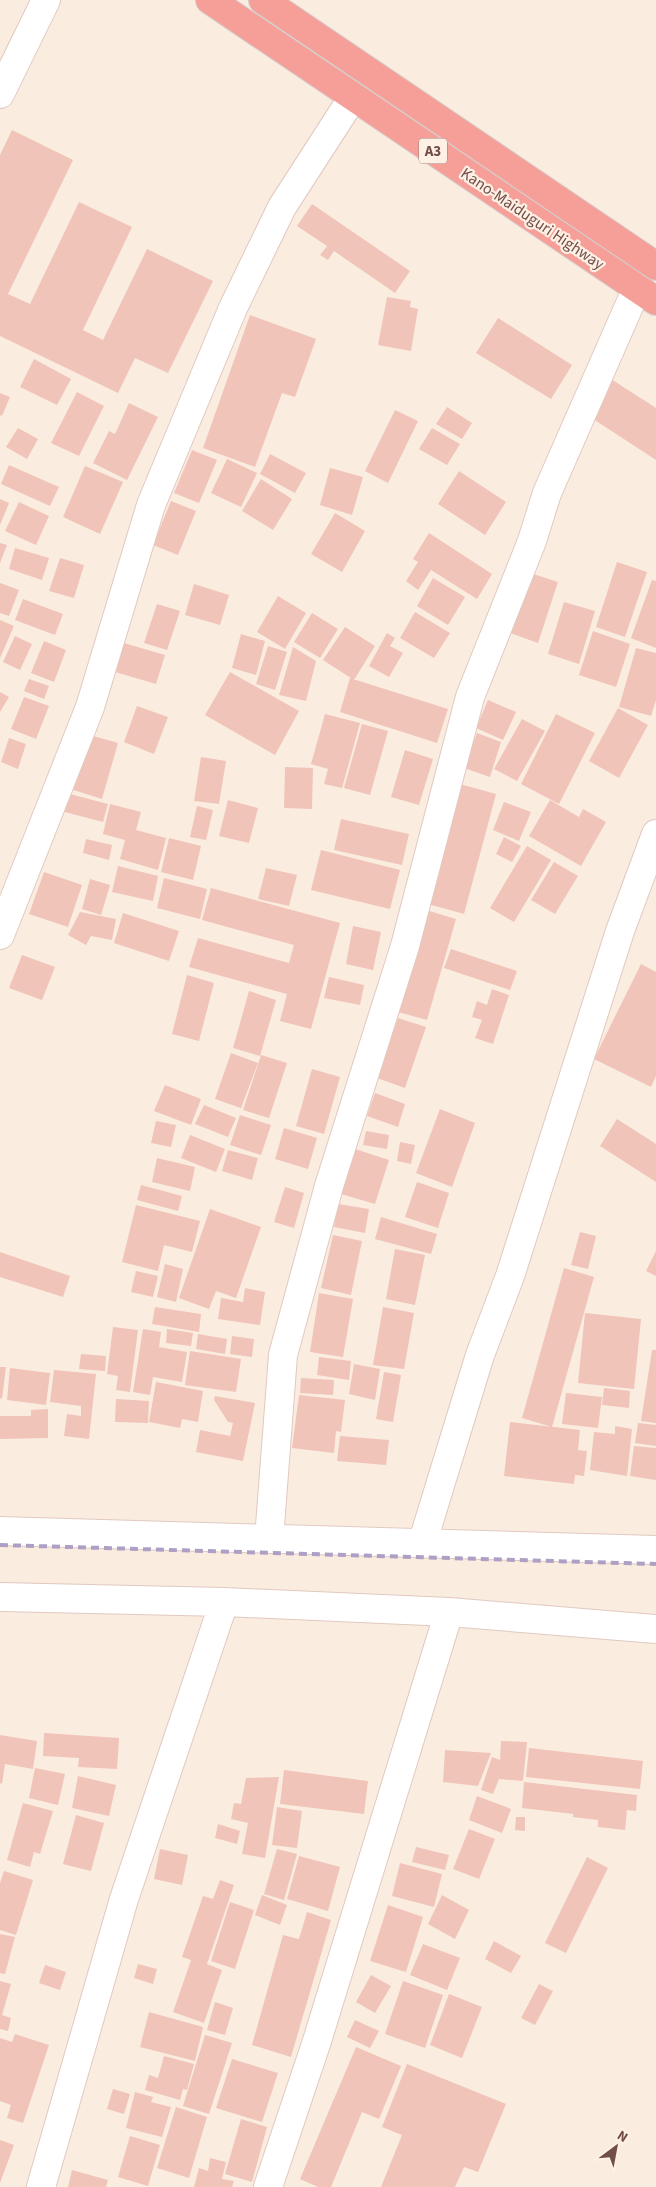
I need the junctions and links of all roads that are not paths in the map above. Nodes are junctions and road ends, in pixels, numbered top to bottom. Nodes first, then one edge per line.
1 (46, 0) edge
2 (210, 0) edge
3 (264, 0) edge
4 (245, 23) junction
5 (0, 94) edge
6 (353, 97) junction
7 (656, 266) edge
8 (646, 294) edge
9 (656, 834) edge
10 (0, 936) edge
11 (0, 1531) edge
12 (269, 1539) junction
13 (422, 1544) junction
14 (656, 1550) edge
15 (0, 1597) edge
16 (224, 1602) junction
17 (449, 1612) junction
18 (656, 1629) edge
19 (41, 2187) edge
20 (268, 2187) edge

1 - 5 street
2 - 4 highway, Kano-Maiduguri Highway / A3
3 - 4 highway
3 - 7 highway, Kano-Maiduguri Highway / A3
4 - 6 highway, Kano-Maiduguri Highway / A3
6 - 8 highway, Kano-Maiduguri Highway / A3
6 - 10 street
8 - 12 street
9 - 13 street
11 - 12 street
12 - 13 street
13 - 14 street
15 - 16 street
16 - 17 street
16 - 19 street
17 - 18 street
17 - 20 street

